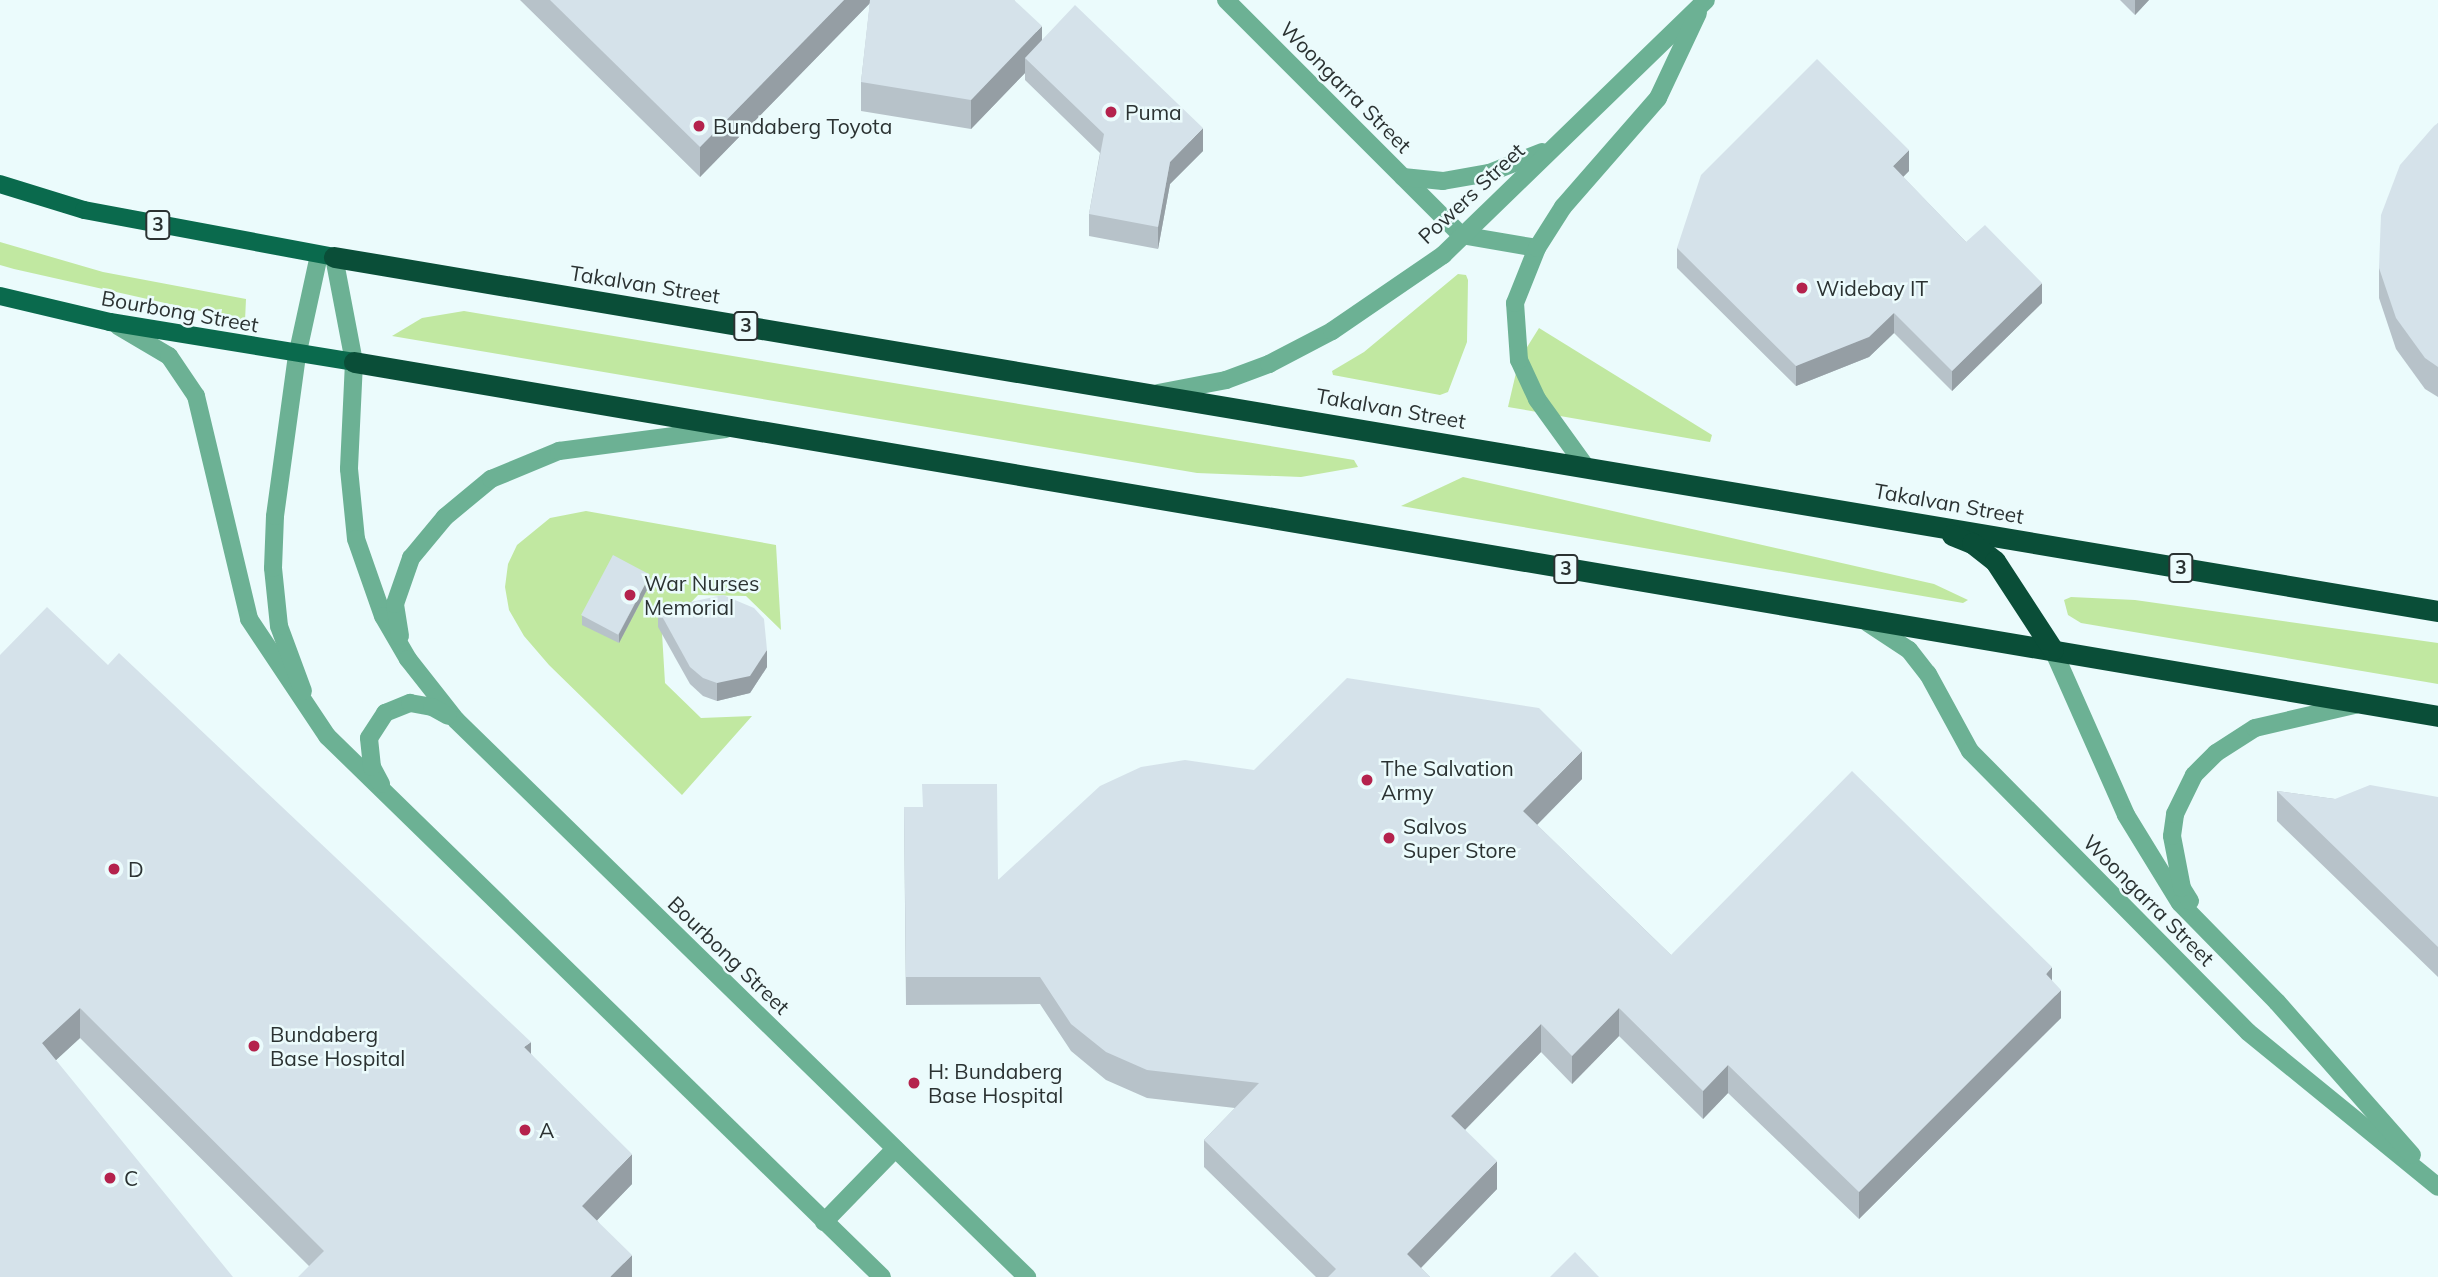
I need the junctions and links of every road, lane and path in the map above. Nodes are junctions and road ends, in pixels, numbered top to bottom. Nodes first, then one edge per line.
1 (1226, 0) edge
2 (1704, 2) edge
3 (1553, 147) junction
4 (1404, 177) junction
5 (0, 184) edge
6 (1461, 235) junction
7 (1537, 248) junction
8 (326, 256) junction
9 (0, 296) edge
10 (110, 321) junction
11 (297, 356) junction
12 (354, 362) junction
13 (1158, 393) junction
14 (738, 428) junction
15 (1586, 467) junction
16 (1924, 524) junction
17 (2438, 611) edge
18 (1861, 619) junction
19 (2053, 650) junction
20 (408, 659) junction
21 (2362, 703) junction
22 (2438, 716) edge
23 (456, 720) junction
24 (327, 736) junction
25 (386, 794) junction
26 (2210, 934) junction
27 (895, 1149) junction
28 (2438, 1185) edge
29 (824, 1222) junction
30 (881, 1277) edge
31 (1027, 1277) edge

1 - 4 street, Woongarra Street
2 - 3 street, Powers Street
2 - 7 street, Powers Street
3 - 4 street, Woongarra Street
3 - 6 street, Powers Street
4 - 6 street, Woongarra Street
5 - 8 main road, 3
6 - 7 street
6 - 13 street, Powers Street
7 - 15 street, Powers Street
8 - 11 street
8 - 12 street
8 - 13 highway, Takalvan Street / 3
9 - 10 main road, Bourbong Street / 3
10 - 11 main road, Bourbong Street / 3
10 - 24 street
11 - 12 main road, Bourbong Street / 3
11 - 24 street
12 - 14 highway, 3
12 - 20 street
13 - 15 highway, Takalvan Street / 3
14 - 18 highway, 3
14 - 20 street
15 - 16 highway, Takalvan Street / 3
16 - 17 highway, Takalvan Street / 3
16 - 19 highway
18 - 19 highway, 3
18 - 28 street, Woongarra Street
19 - 21 highway, 3
19 - 26 street, Woongarra Street
20 - 23 street, Bourbong Street
21 - 22 highway, 3
21 - 26 street, Woongarra Street
23 - 25 street
23 - 27 street, Bourbong Street
24 - 25 street
25 - 29 street
26 - 28 street, Woongarra Street
27 - 29 street
27 - 31 street, Bourbong Street
29 - 30 street

